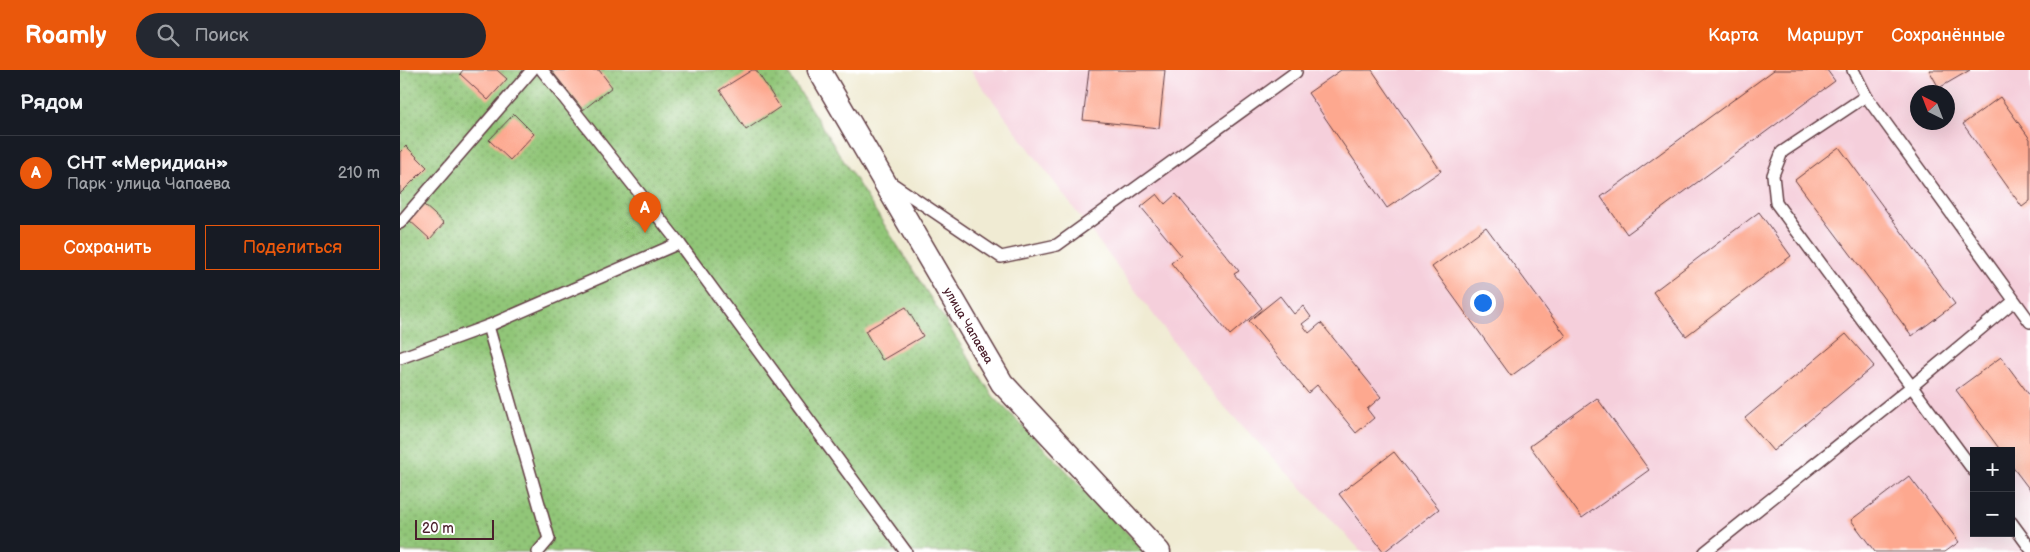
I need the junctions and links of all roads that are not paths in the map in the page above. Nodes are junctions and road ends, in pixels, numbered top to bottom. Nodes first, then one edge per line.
1 (532, 70) edge
2 (542, 70) edge
3 (819, 70) edge
4 (1853, 70) edge
5 (1296, 72) dead end
6 (1866, 96) junction
7 (880, 175) junction
8 (400, 223) edge
9 (679, 243) junction
10 (2014, 301) junction
11 (2030, 322) edge
12 (488, 326) junction
13 (404, 357) edge
14 (400, 365) edge
15 (1912, 387) junction
16 (1970, 466) edge
17 (2015, 527) edge
18 (2030, 548) edge
19 (538, 552) edge
20 (906, 552) edge
21 (1159, 552) edge
22 (1705, 552) edge

1 - 8 lane
2 - 9 lane
3 - 7 street, улица Чапаева
4 - 6 lane
5 - 7 lane
6 - 10 lane
6 - 15 lane
7 - 21 street, улица Чапаева
9 - 12 lane
9 - 20 lane
10 - 11 lane
10 - 15 lane
12 - 13 lane
12 - 19 lane
13 - 14 lane
15 - 16 lane
15 - 22 lane
17 - 18 lane

